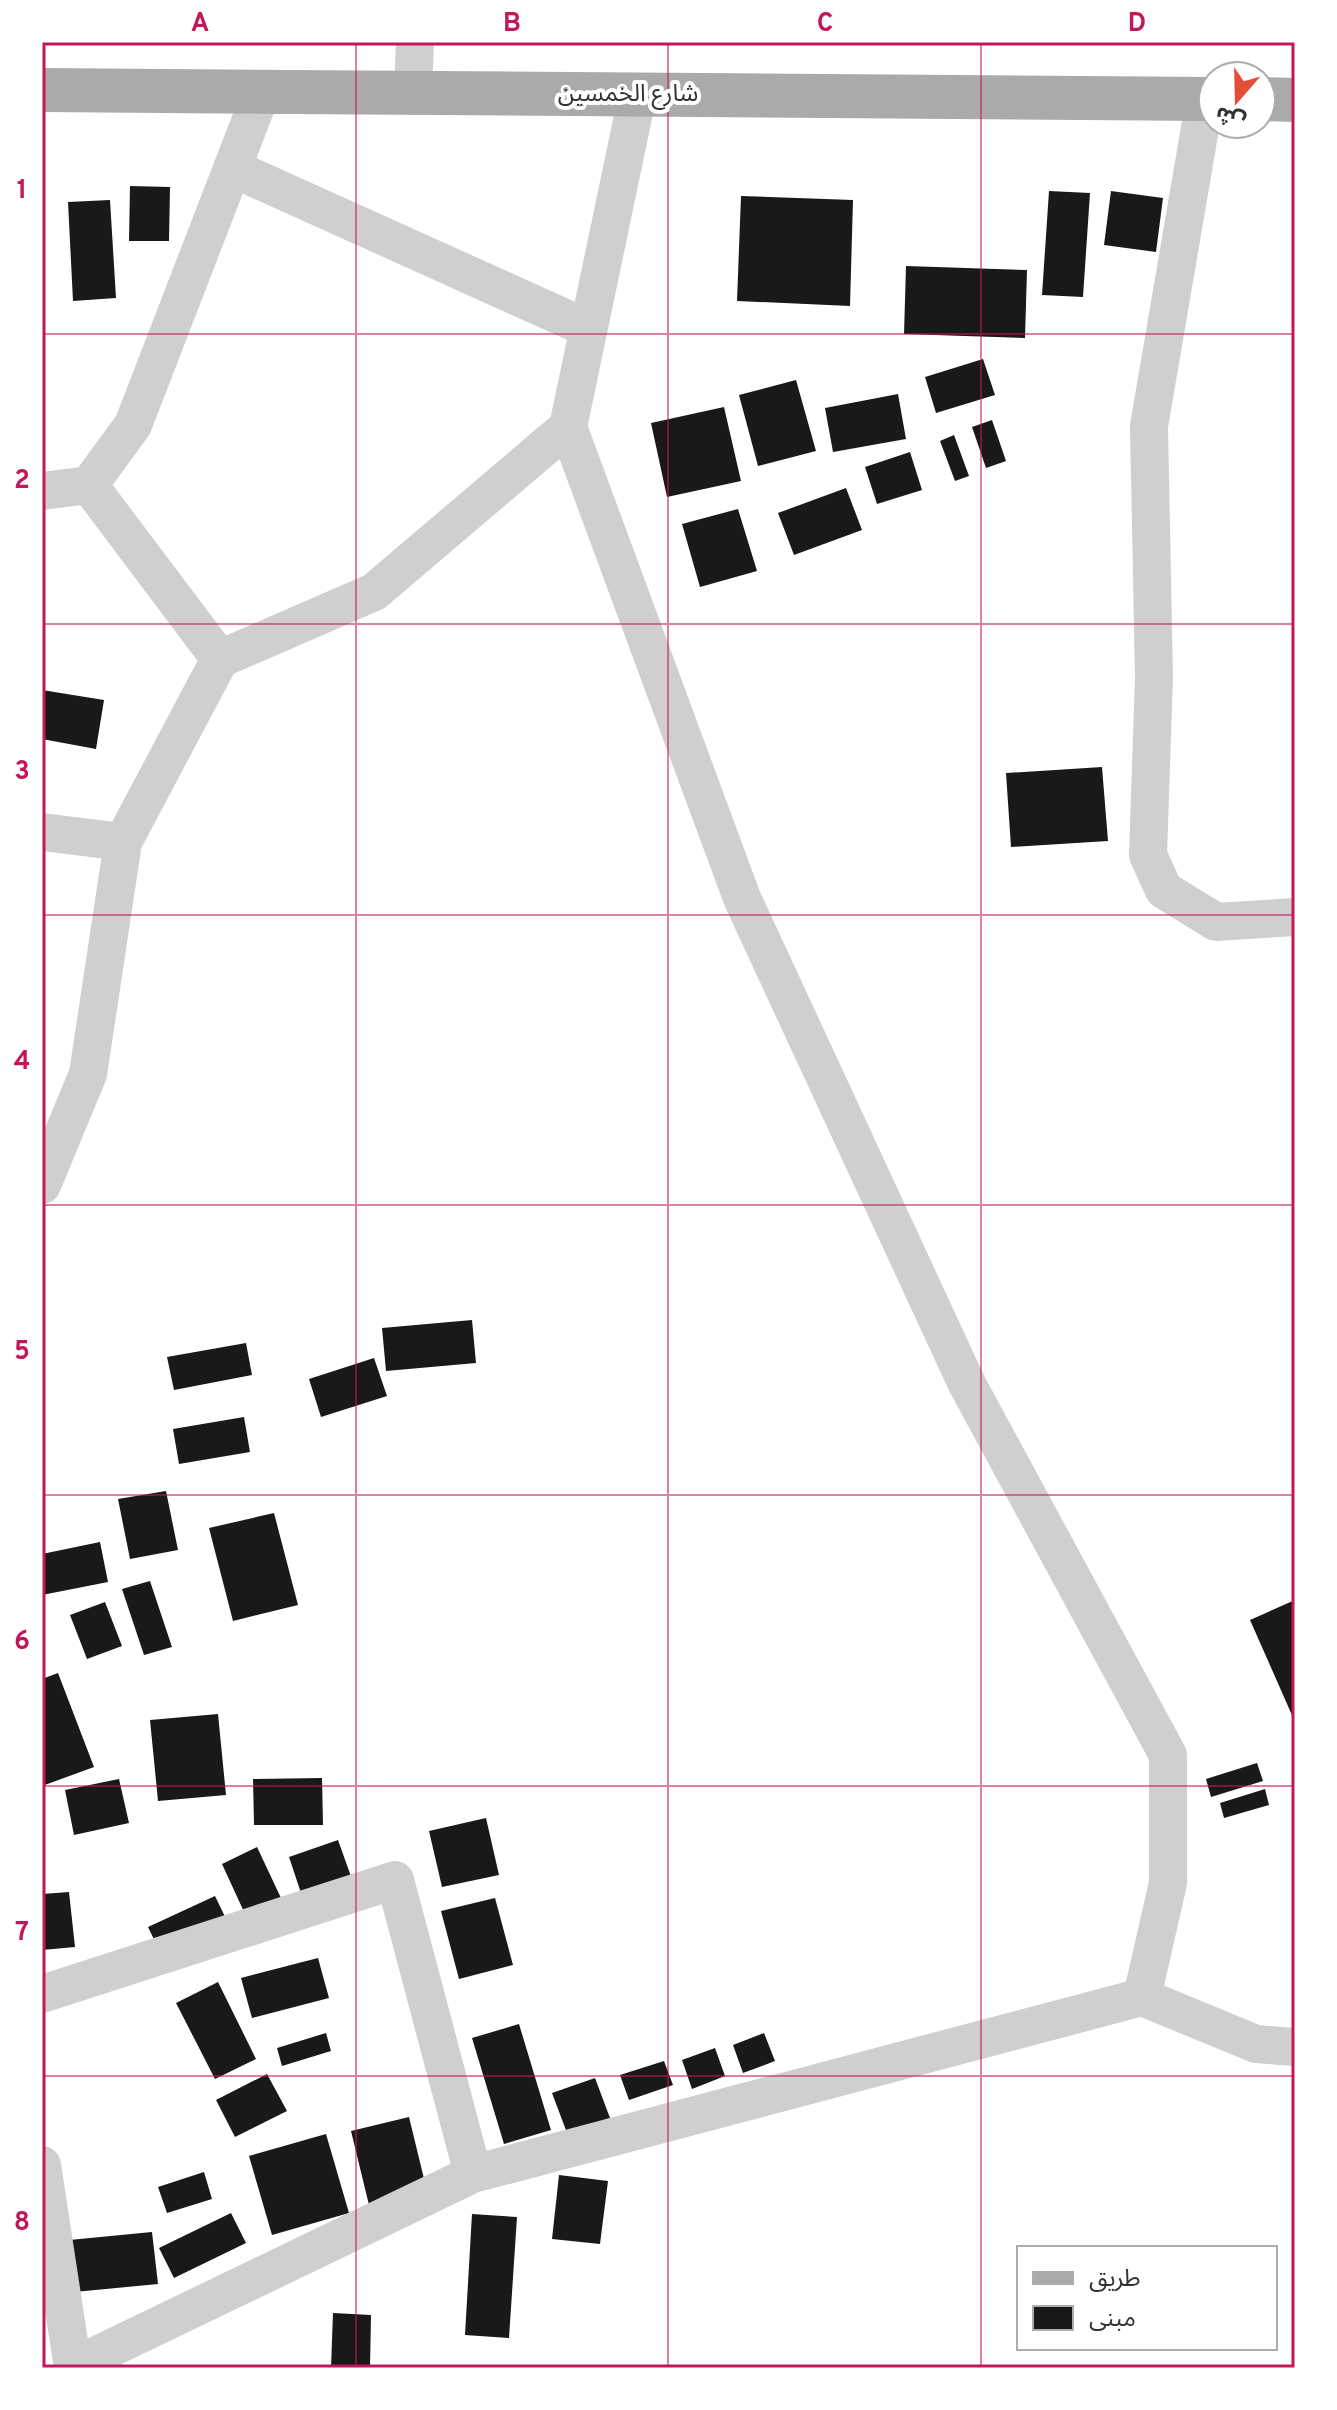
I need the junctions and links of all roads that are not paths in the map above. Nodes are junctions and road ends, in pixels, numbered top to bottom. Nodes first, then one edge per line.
1 (415, 42) edge
2 (42, 90) edge
3 (262, 91) junction
4 (413, 92) junction
5 (638, 93) junction
6 (1197, 99) edge
7 (1201, 140) edge
8 (232, 168) junction
9 (587, 328) junction
10 (568, 427) junction
11 (89, 485) junction
12 (42, 491) edge
13 (220, 659) junction
14 (42, 832) edge
15 (123, 842) junction
16 (1295, 917) edge
17 (42, 1185) edge
18 (42, 1994) edge
19 (1142, 1997) junction
20 (1295, 2047) edge
21 (42, 2165) edge
22 (473, 2174) junction
23 (72, 2368) edge

1 - 4 street
2 - 3 main road, شارع الخمسين
3 - 4 main road, شارع الخمسين
3 - 8 street
4 - 5 main road, شارع الخمسين
5 - 6 main road, شارع الخمسين
5 - 9 street
7 - 16 street
8 - 9 street
8 - 11 street
9 - 10 street
10 - 13 street
10 - 19 street
11 - 12 street
11 - 13 street
13 - 15 street
14 - 15 street
15 - 17 street
18 - 22 street
19 - 20 street
19 - 22 street
21 - 23 street
22 - 23 street

